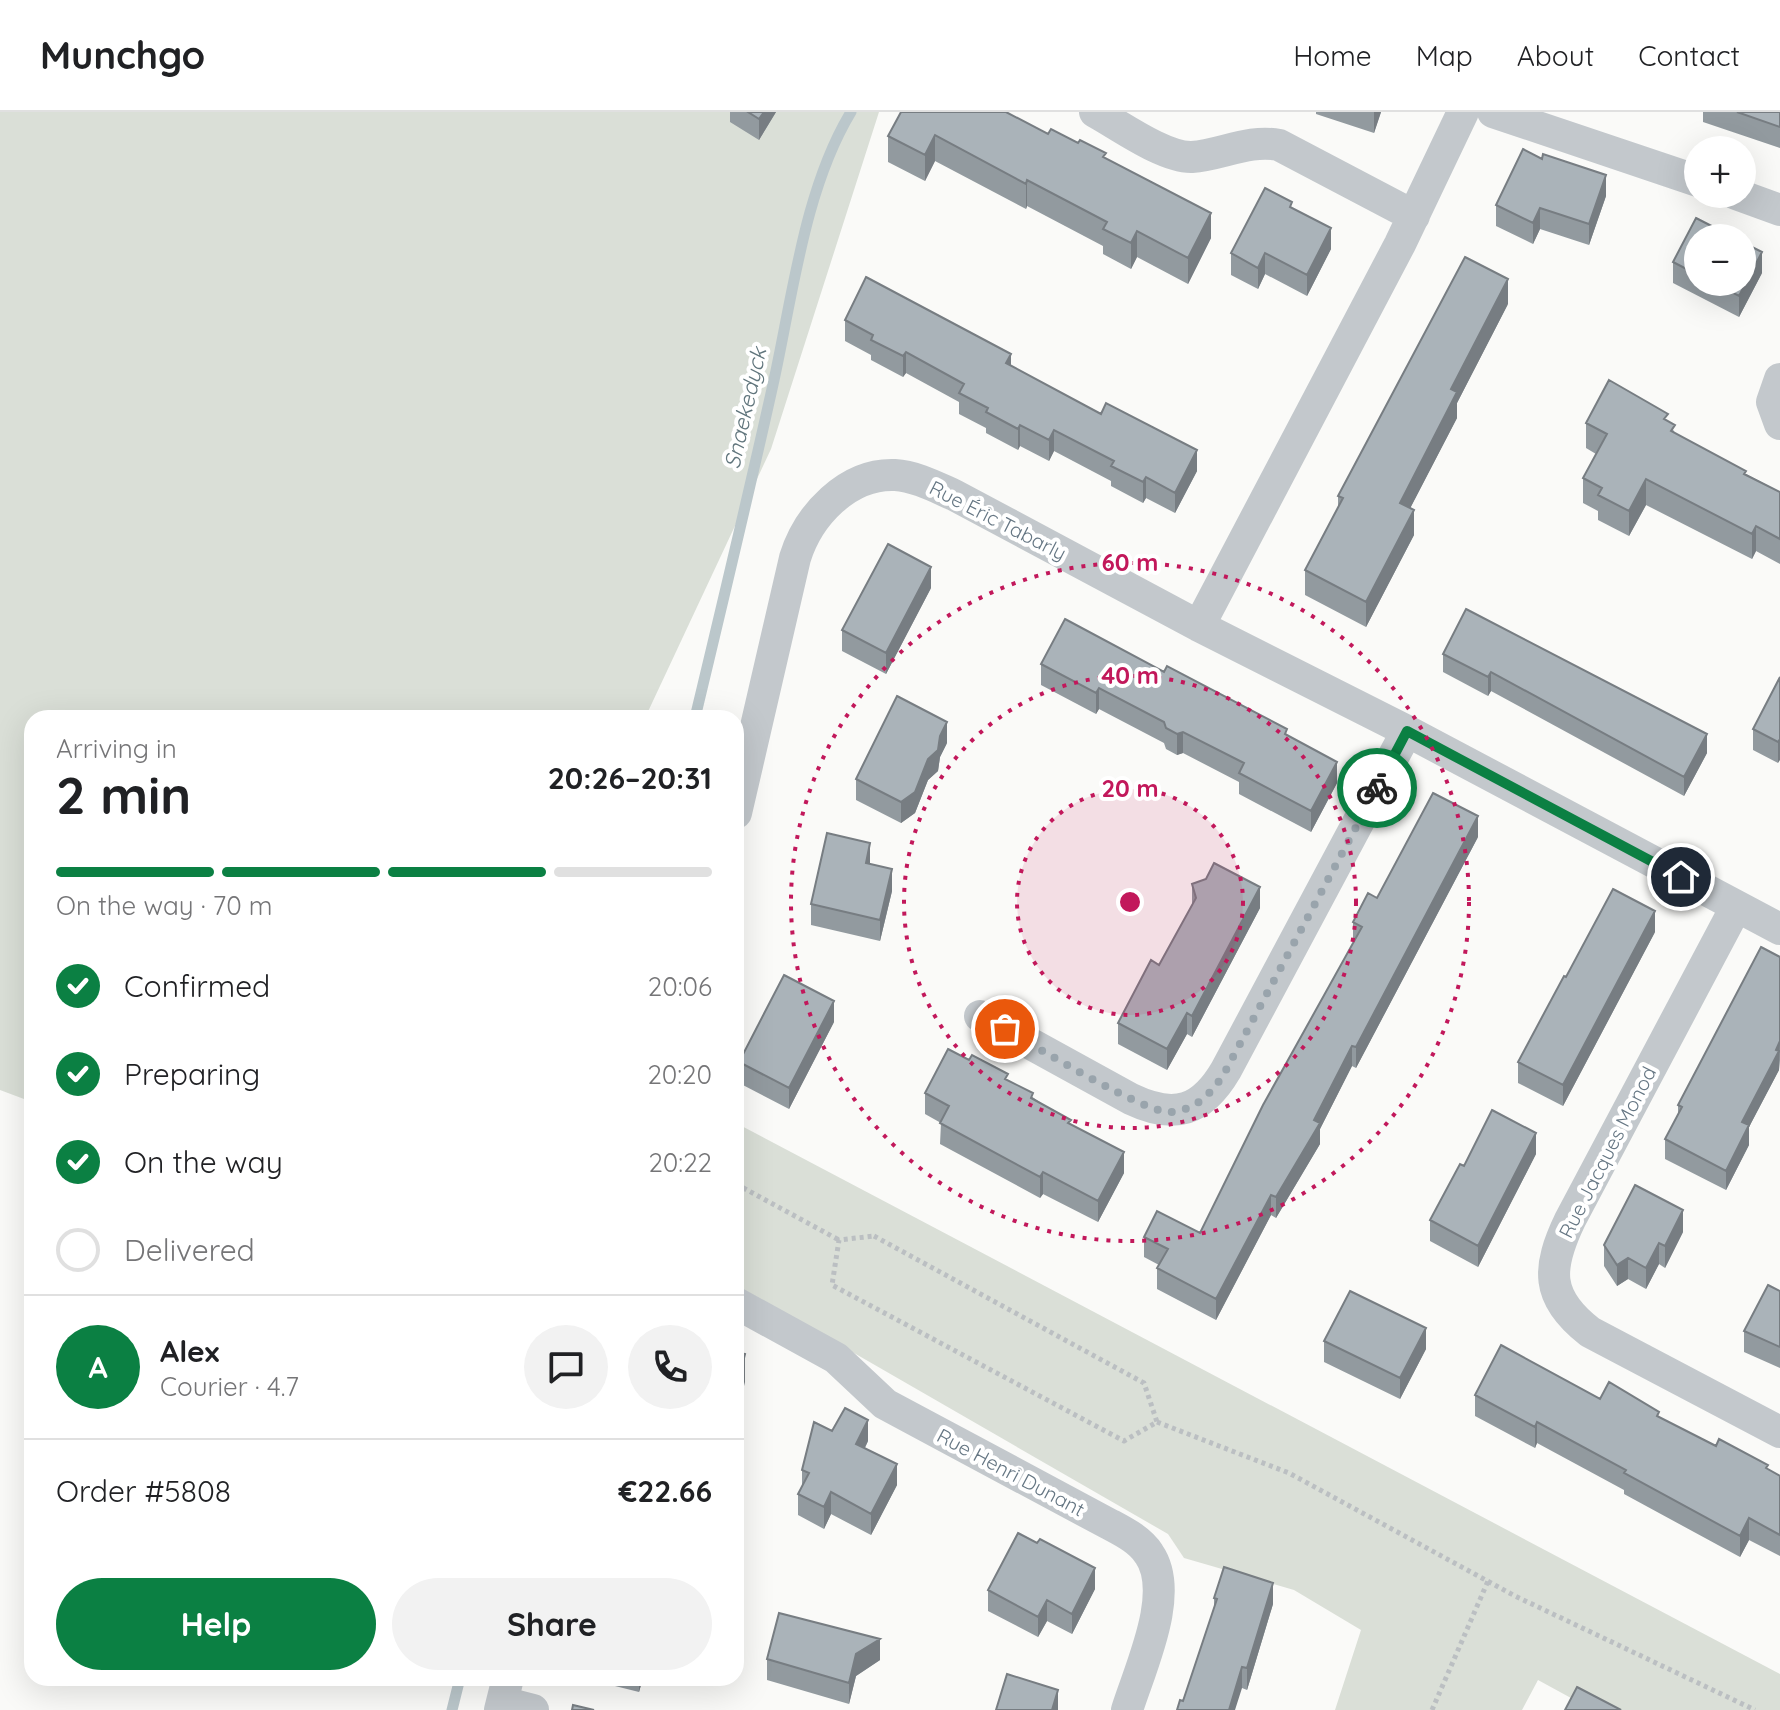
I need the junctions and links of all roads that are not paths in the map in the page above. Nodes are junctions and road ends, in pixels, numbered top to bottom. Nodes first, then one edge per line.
1 (1095, 112) edge
2 (1463, 112) edge
3 (1493, 112) edge
4 (1684, 176) edge
5 (1756, 201) edge
6 (1780, 210) edge
7 (1414, 216) junction
8 (1780, 379) edge
9 (1780, 424) edge
10 (1199, 626) junction
11 (1407, 731) junction
12 (744, 779) edge
13 (1736, 907) junction
14 (1780, 929) edge
15 (980, 1016) dead end
16 (744, 1307) edge
17 (1780, 1432) edge
18 (503, 1697) edge
19 (533, 1710) edge
20 (1127, 1710) edge

1 - 7 street
2 - 7 street
3 - 4 street
5 - 6 street
7 - 10 street
8 - 9 street
10 - 11 street, Rue Éric Tabarly
10 - 12 street, Rue Éric Tabarly
11 - 13 street, Rue Éric Tabarly
11 - 15 street
13 - 14 street, Rue Éric Tabarly
13 - 17 street, Rue Jacques Monod
16 - 20 street, Rue Henri Dunant
18 - 19 street

